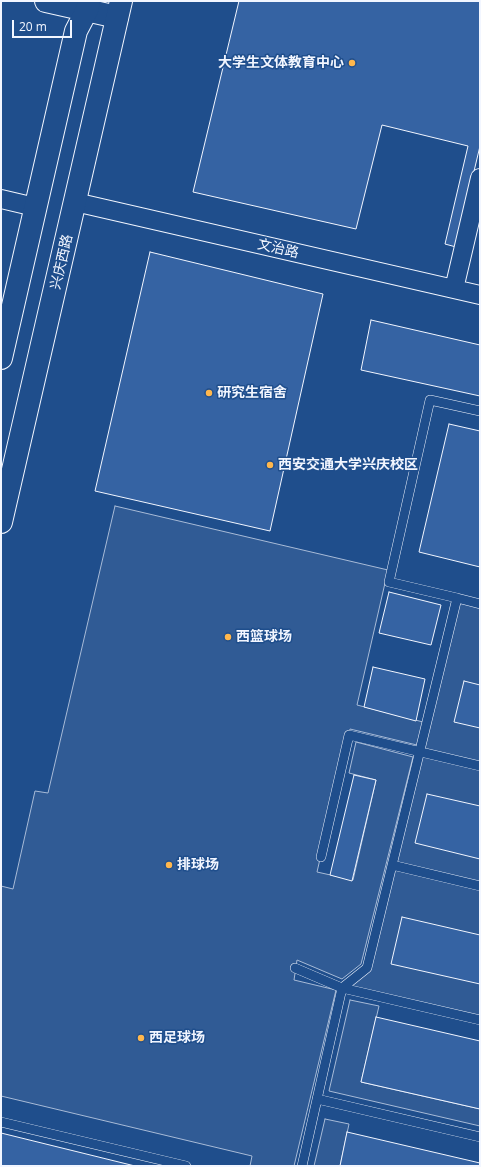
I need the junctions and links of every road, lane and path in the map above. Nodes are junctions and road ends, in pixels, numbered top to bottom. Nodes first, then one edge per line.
1 (46, 1) edge
2 (88, 6) edge
3 (119, 9) edge
4 (480, 178) edge
5 (1, 199) edge
6 (76, 202) junction
7 (35, 207) junction
8 (454, 289) junction
9 (480, 295) edge
10 (1, 358) edge
11 (480, 411) edge
12 (1, 522) edge
13 (457, 598) junction
14 (480, 604) edge
15 (419, 752) junction
16 (480, 766) edge
17 (321, 857) dead end
18 (392, 865) junction
19 (480, 886) edge
20 (295, 968) dead end
21 (342, 988) junction
22 (480, 1020) edge
23 (317, 1099) junction
24 (1, 1122) edge
25 (480, 1137) edge
26 (186, 1166) edge
27 (302, 1166) edge

1 - 2 main road
2 - 3 main road
2 - 7 main road
3 - 6 main road, 兴庆西路
4 - 8 street
5 - 7 street
6 - 8 street, 文治路
6 - 12 main road, 兴庆西路
7 - 10 main road
8 - 9 street, 文治路
11 - 13 lane
13 - 14 lane
13 - 15 lane
15 - 16 lane
15 - 17 lane
15 - 18 lane
18 - 19 lane
18 - 21 lane
20 - 21 lane
21 - 22 lane
21 - 23 lane
23 - 25 lane
23 - 27 lane
24 - 26 lane

